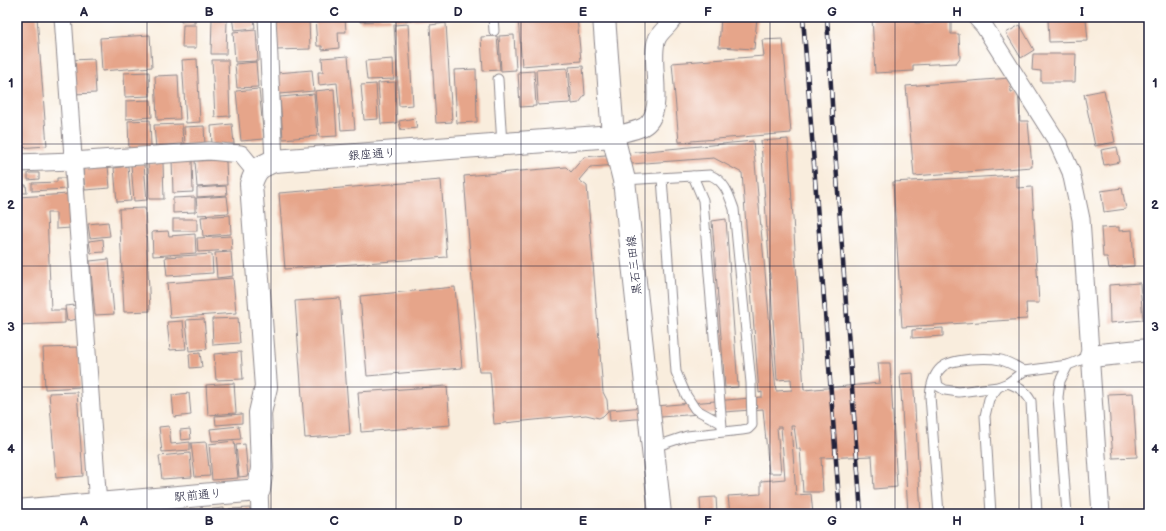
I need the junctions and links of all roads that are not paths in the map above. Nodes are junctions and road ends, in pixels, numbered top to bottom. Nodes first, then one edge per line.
1 (63, 17) edge
2 (267, 17) edge
3 (493, 17) edge
4 (604, 17) edge
5 (674, 17) edge
6 (985, 20) edge
7 (494, 32) dead end
8 (498, 79) dead end
9 (613, 136) junction
10 (502, 146) junction
11 (73, 162) junction
12 (17, 163) edge
13 (265, 166) junction
14 (693, 176) junction
15 (662, 178) junction
16 (624, 180) junction
17 (1149, 350) edge
18 (1091, 356) junction
19 (1068, 365) junction
20 (1024, 371) junction
21 (936, 375) junction
22 (1008, 383) junction
23 (998, 387) junction
24 (722, 427) junction
25 (654, 447) junction
26 (258, 490) junction
27 (98, 505) junction
28 (17, 511) edge
29 (260, 514) edge
30 (660, 514) edge
31 (939, 514) edge
32 (991, 514) edge
33 (1037, 514) edge
34 (1067, 514) edge
35 (1101, 514) edge

1 - 11 street
2 - 13 street
3 - 7 lane
4 - 9 street, 黒石三田線
5 - 9 street
6 - 18 street
8 - 10 lane
9 - 10 street, 銀座通り
9 - 16 street, 黒石三田線
10 - 13 street, 銀座通り
11 - 12 street
11 - 13 street
11 - 27 street
13 - 26 street
14 - 15 lane
14 - 24 lane
14 - 24 lane
15 - 16 lane
15 - 24 lane
16 - 25 street, 黒石三田線
17 - 18 street
18 - 19 lane
18 - 35 street
19 - 20 lane
19 - 34 lane
20 - 21 lane
20 - 22 lane
21 - 23 lane
21 - 31 lane
22 - 23 lane
22 - 33 lane
23 - 32 lane
24 - 25 lane
25 - 30 street, 黒石三田線
26 - 27 street, 駅前通り
26 - 29 street
27 - 28 street, 駅前通り

